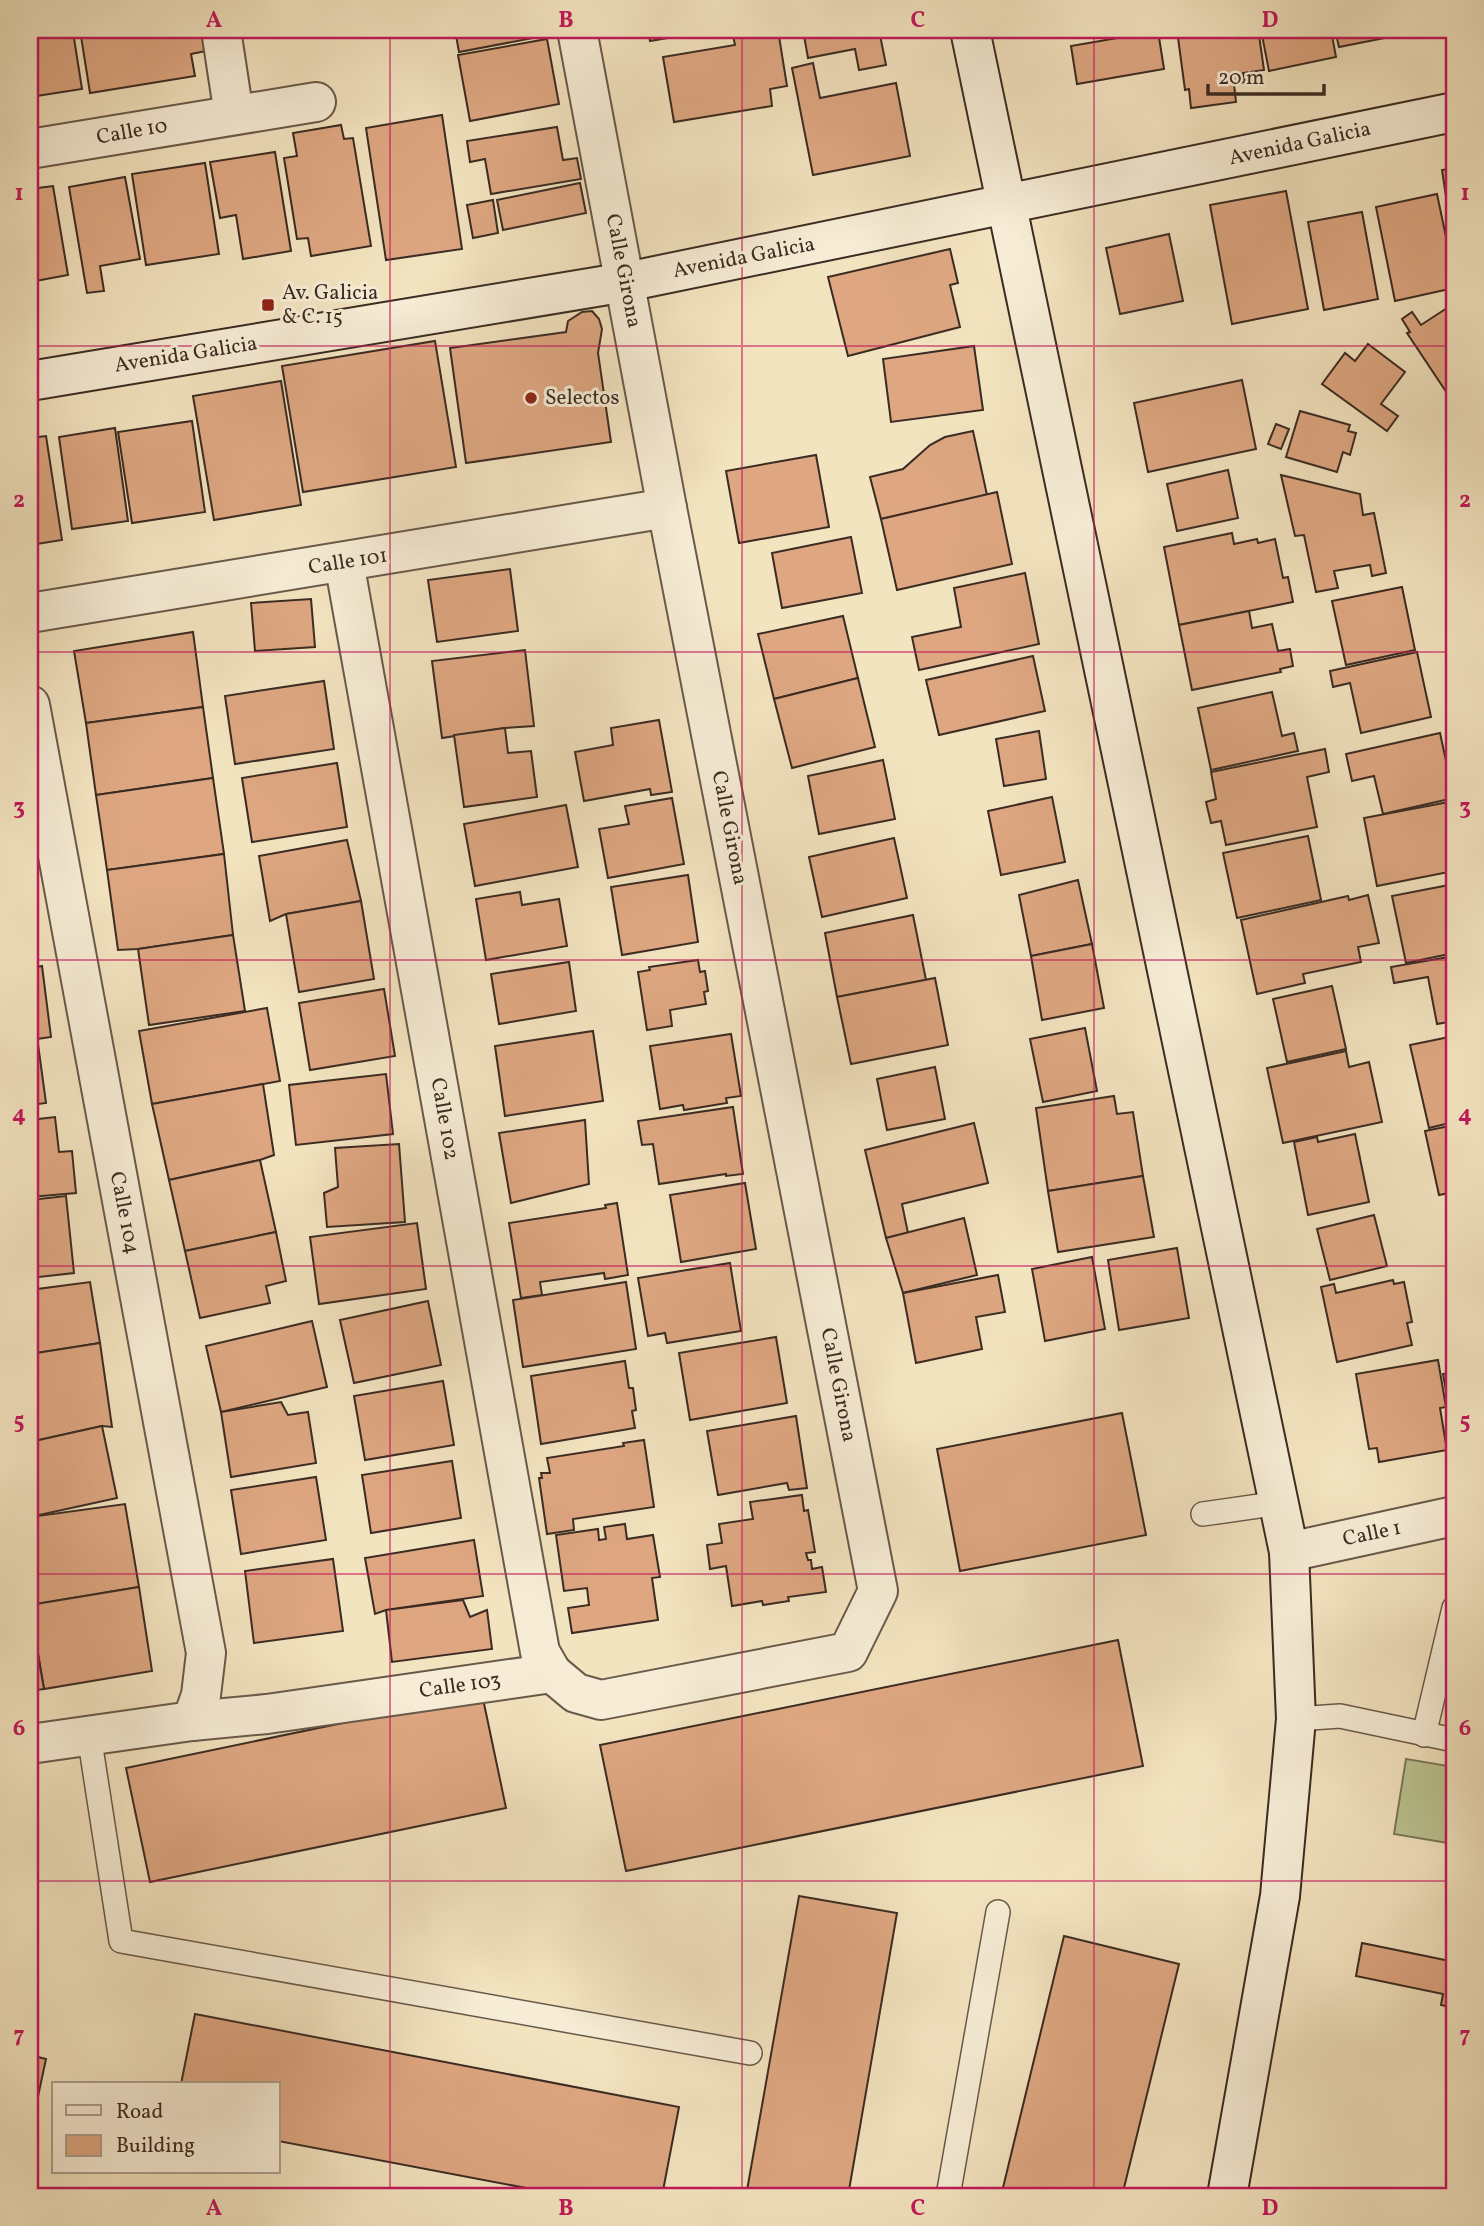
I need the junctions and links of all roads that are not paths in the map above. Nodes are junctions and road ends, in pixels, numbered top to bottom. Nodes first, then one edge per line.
1 (221, 30) edge
2 (577, 30) edge
3 (970, 30) edge
4 (316, 102) dead end
5 (1454, 111) edge
6 (234, 114) junction
7 (30, 149) edge
8 (1006, 205) junction
9 (626, 282) junction
10 (30, 381) edge
11 (667, 508) junction
12 (344, 562) junction
13 (30, 613) edge
14 (30, 705) edge
15 (1279, 1503) junction
16 (1202, 1514) dead end
17 (1454, 1516) edge
18 (1289, 1552) junction
19 (1454, 1608) edge
20 (552, 1673) junction
21 (1296, 1719) junction
22 (192, 1721) junction
23 (89, 1735) junction
24 (1424, 1735) junction
25 (1454, 1740) edge
26 (30, 1744) edge
27 (998, 1912) dead end
28 (750, 2053) dead end
29 (948, 2196) edge
30 (1227, 2196) edge

1 - 6 street
2 - 9 street, Calle Girona
3 - 8 street
4 - 6 street, Calle 10
5 - 8 street, Avenida Galicia
6 - 7 street, Calle 10
8 - 9 street, Avenida Galicia
8 - 15 street
9 - 10 street, Avenida Galicia
9 - 11 street, Calle Girona
11 - 12 street, Calle 101
11 - 20 street, Calle Girona
12 - 13 street, Calle 101
12 - 20 street, Calle 102
14 - 22 street, Calle 104
15 - 16 lane
15 - 18 street
17 - 18 street, Calle 1
18 - 21 street
19 - 24 lane
20 - 22 street, Calle 103
21 - 24 lane
21 - 30 street
22 - 23 street, Calle 103
23 - 26 street, Calle 103
23 - 28 lane
24 - 25 lane
27 - 29 lane

